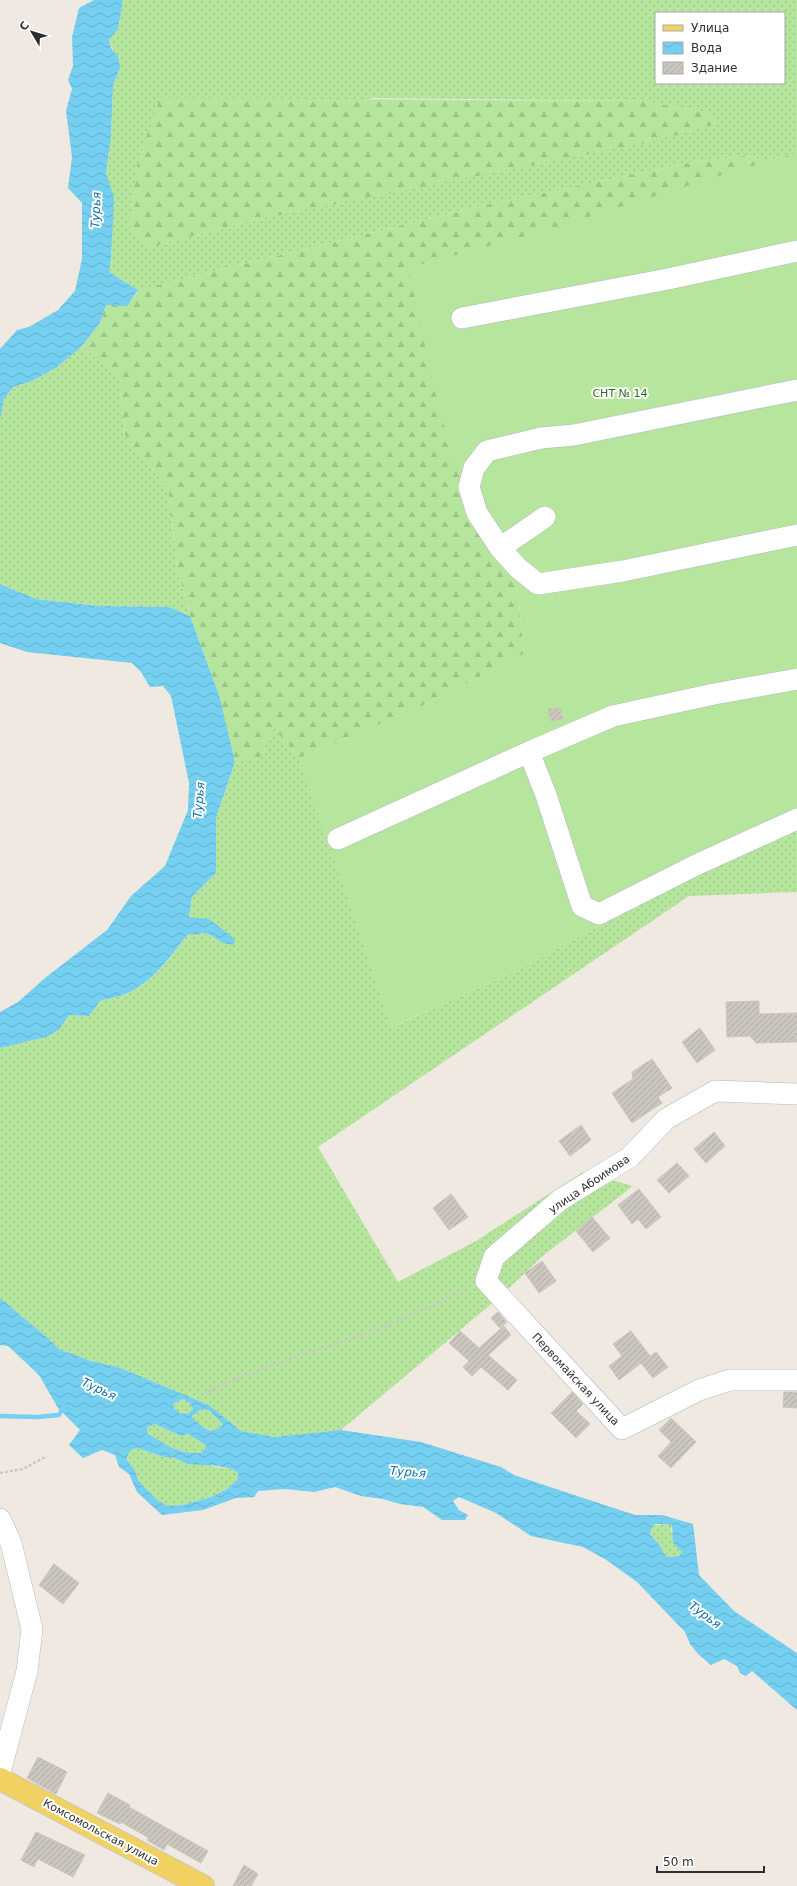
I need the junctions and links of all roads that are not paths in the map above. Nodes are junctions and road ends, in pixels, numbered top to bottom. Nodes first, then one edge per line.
1 (797, 251) edge
2 (462, 318) dead end
3 (797, 390) edge
4 (545, 517) dead end
5 (797, 535) edge
6 (500, 548) junction
7 (797, 679) edge
8 (529, 752) junction
9 (797, 818) edge
10 (338, 839) dead end
11 (797, 1094) edge
12 (486, 1281) joint
13 (797, 1380) edge
14 (0, 1519) edge
15 (0, 1772) edge
16 (0, 1779) edge
17 (203, 1886) edge

1 - 2 street
3 - 6 street
4 - 6 street
5 - 6 street
7 - 8 street
8 - 9 street
8 - 10 street
11 - 12 street, улица Абоимова
12 - 13 street, Первомайская улица
14 - 15 street
16 - 17 main road, Комсомольская улица

